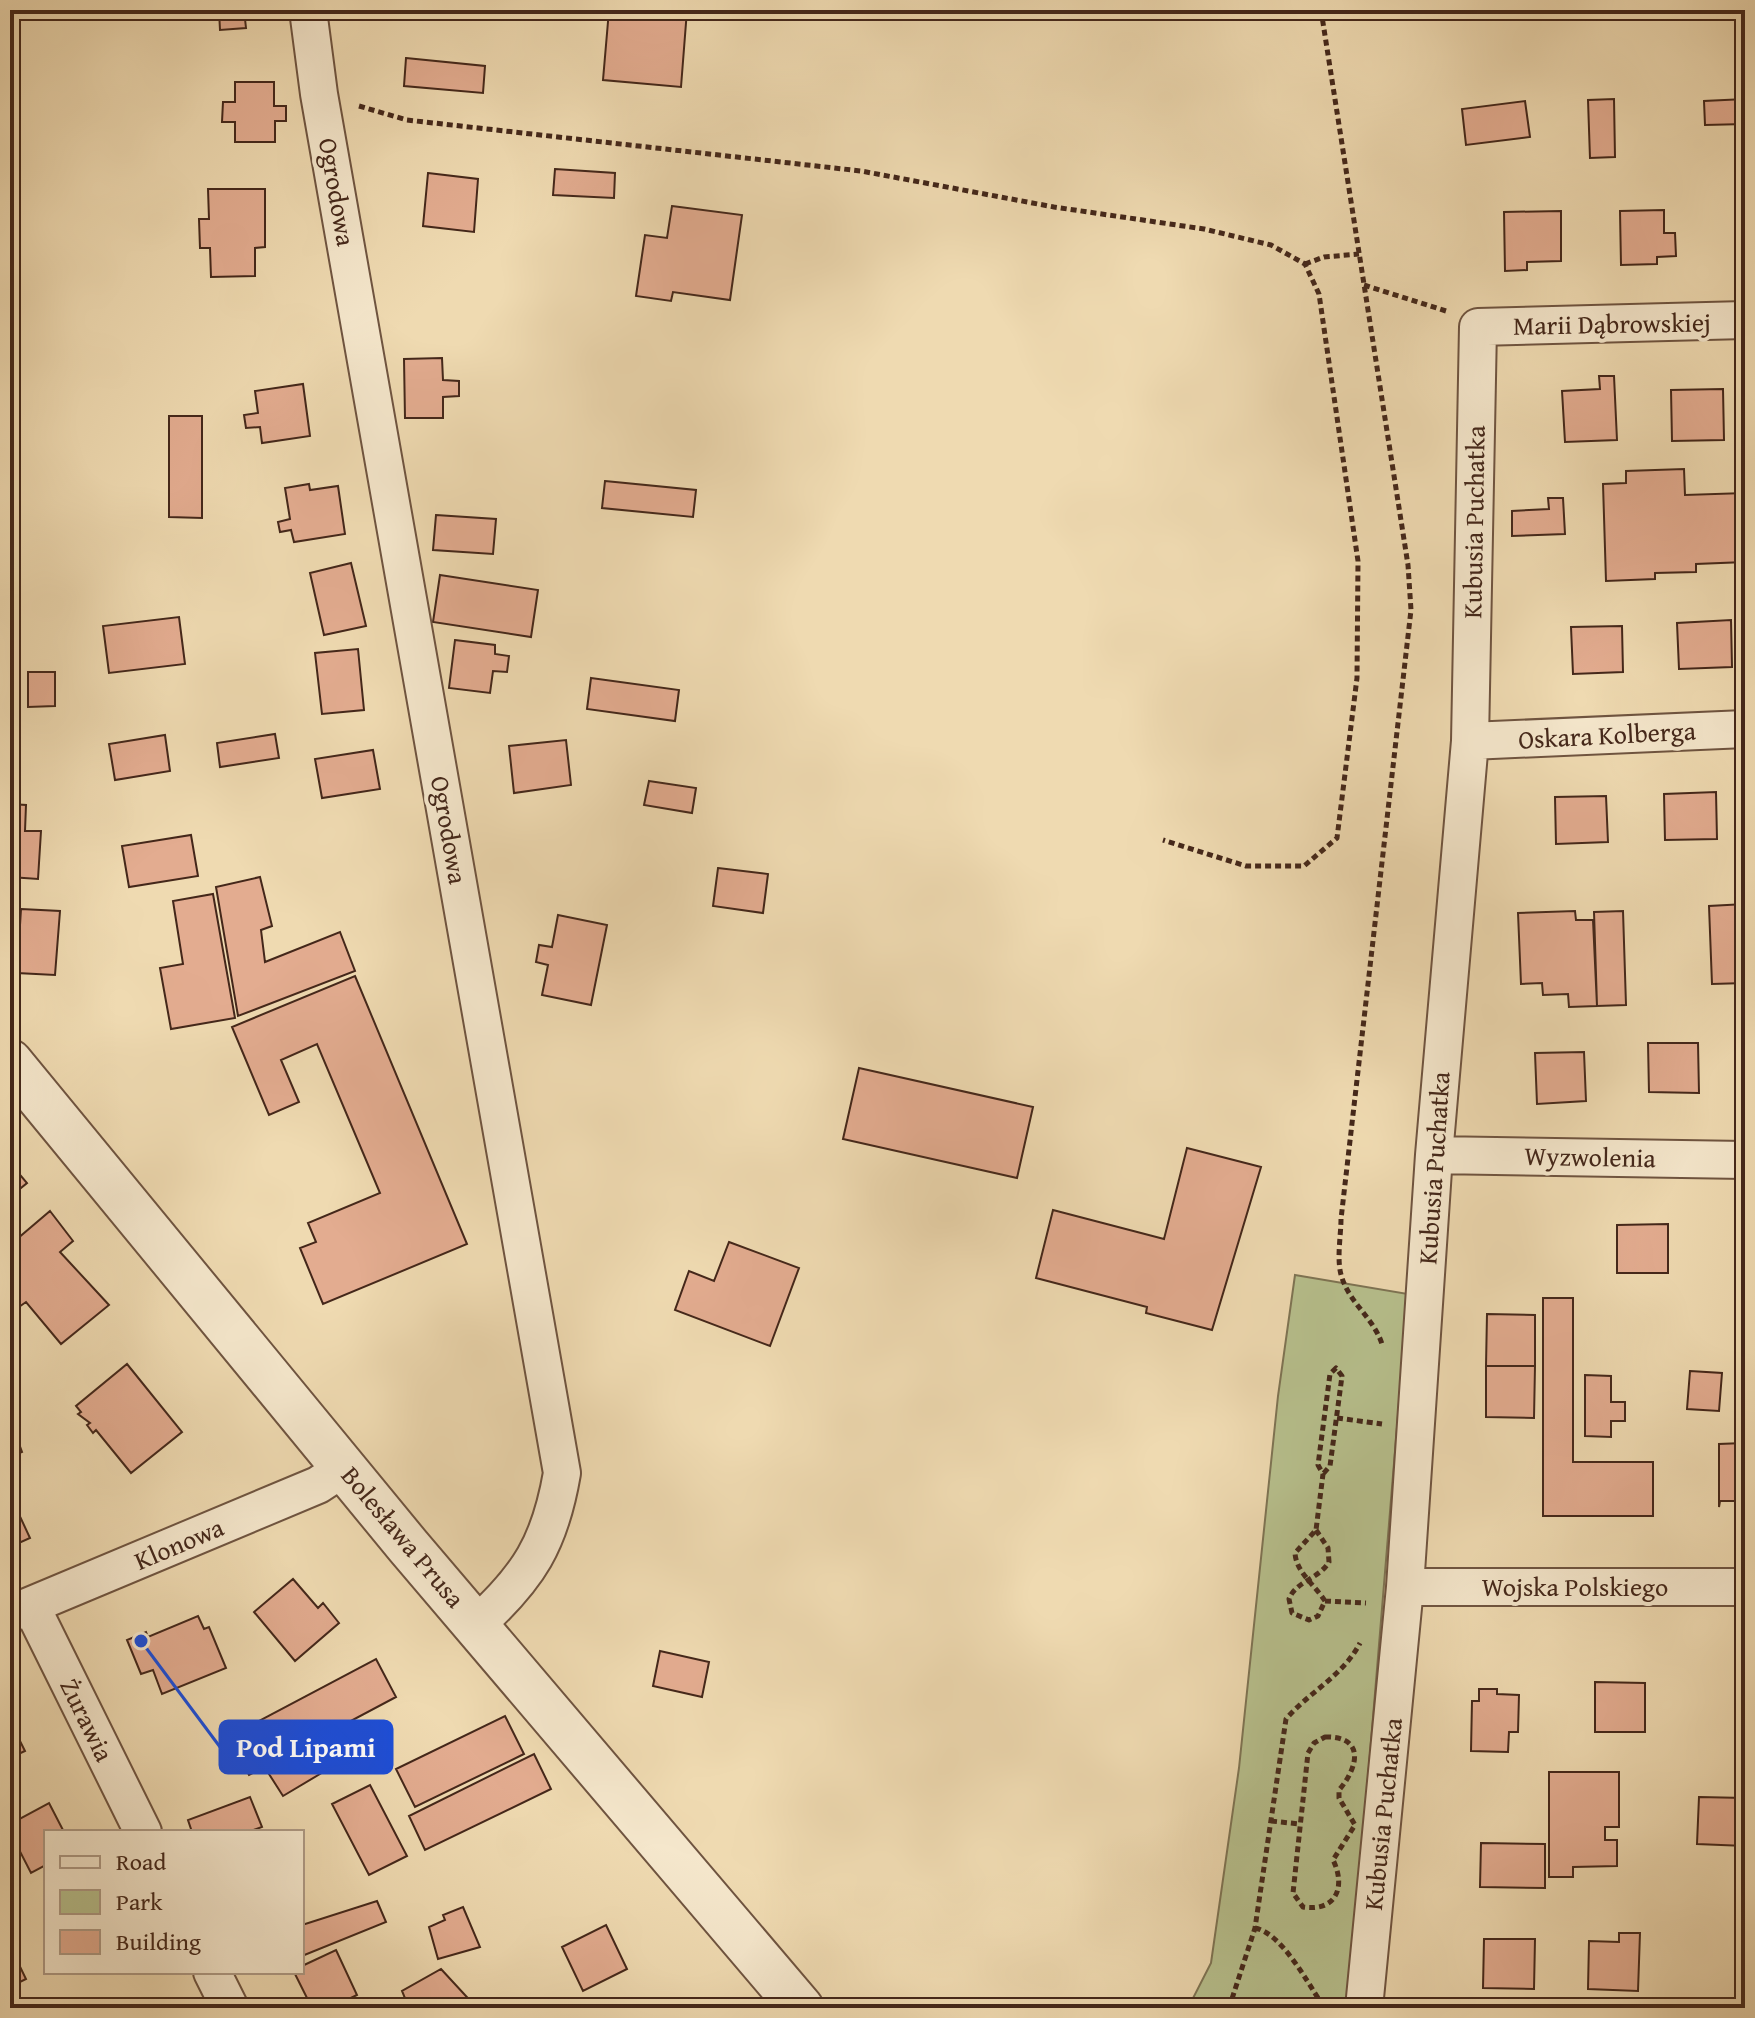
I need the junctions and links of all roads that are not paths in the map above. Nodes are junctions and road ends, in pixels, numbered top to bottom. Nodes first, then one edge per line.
1 (308, 10) edge
2 (1745, 320) edge
3 (1478, 327) joint
4 (1745, 729) edge
5 (1470, 741) junction
6 (10, 1062) edge
7 (1434, 1155) junction
8 (1745, 1160) edge
9 (344, 1468) junction
10 (1405, 1587) junction
11 (1745, 1587) edge
12 (21, 1611) edge
13 (476, 1625) junction
14 (142, 1830) edge
15 (213, 1974) edge
16 (230, 2008) edge
17 (801, 2008) edge
18 (1364, 2008) edge

1 - 13 street, Ogrodowa
2 - 3 street, Marii Dąbrowskiej
3 - 5 street, Kubusia Puchatka
4 - 5 street, Oskara Kolberga
5 - 7 street, Kubusia Puchatka
6 - 9 street, Bolesława Prusa
7 - 8 street, Wyzwolenia
7 - 10 street, Kubusia Puchatka
9 - 12 street, Klonowa
9 - 13 street, Bolesława Prusa
10 - 11 street, Wojska Polskiego
10 - 18 street, Kubusia Puchatka
12 - 14 street, Żurawia
13 - 17 street, Bolesława Prusa
15 - 16 street

